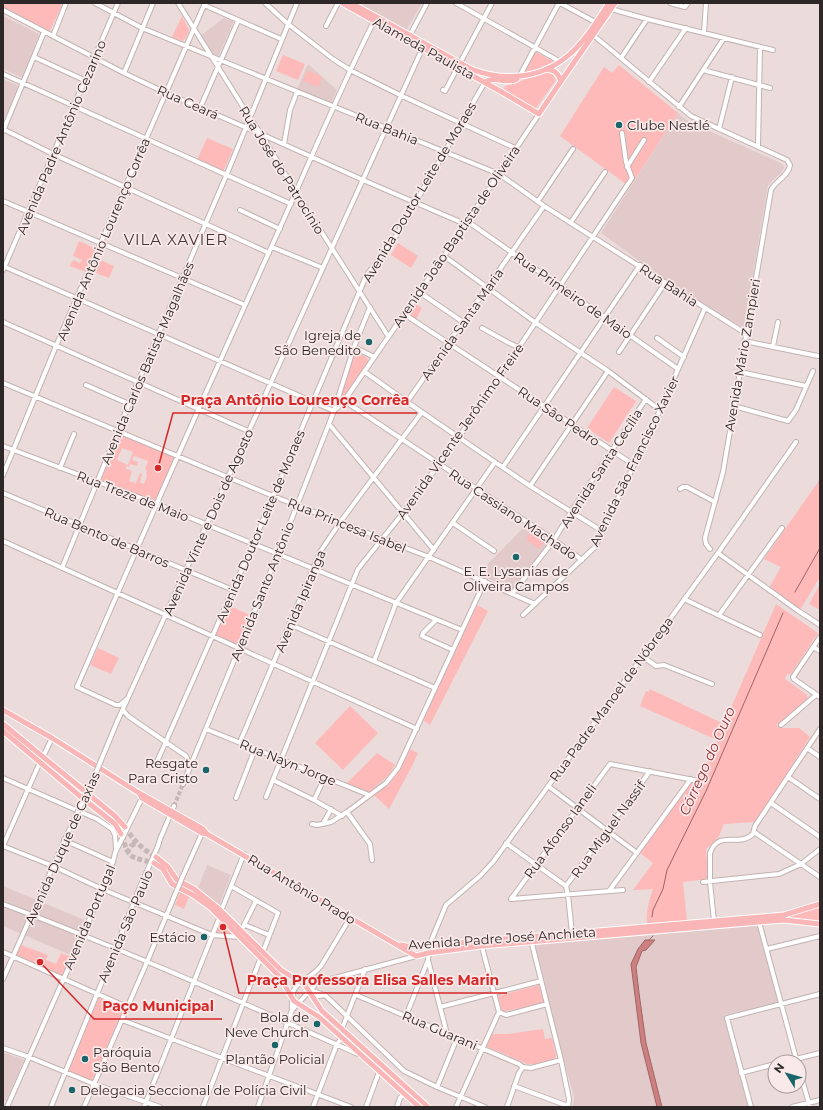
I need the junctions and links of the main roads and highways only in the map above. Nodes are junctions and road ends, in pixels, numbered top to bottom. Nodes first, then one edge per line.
1 (342, 3) edge
2 (351, 3) edge
3 (609, 3) edge
4 (615, 3) edge
5 (358, 7) edge
6 (409, 37) junction
7 (565, 58) junction
8 (572, 64) junction
9 (459, 65) junction
10 (546, 69) junction
11 (519, 77) junction
12 (507, 81) junction
13 (561, 81) junction
14 (485, 82) junction
15 (500, 91) junction
16 (3, 710) edge
17 (3, 724) edge
18 (3, 731) edge
19 (42, 759) junction
20 (125, 827) tunnel mouth
21 (121, 834) tunnel mouth
22 (156, 857) tunnel mouth
23 (154, 863) tunnel mouth
24 (820, 904) edge
25 (220, 914) junction
26 (820, 925) edge
27 (531, 939) junction
28 (396, 944) junction
29 (481, 944) junction
30 (261, 954) junction
31 (351, 1037) junction
32 (342, 1038) junction
33 (419, 1107) edge
34 (428, 1107) edge

1 - 5 main road, Alameda Paulista
2 - 5 main road, Alameda Paulista
3 - 7 main road
4 - 8 main road
5 - 6 main road, Alameda Paulista
5 - 6 main road, Alameda Paulista
6 - 9 main road, Alameda Paulista
7 - 8 main road
7 - 10 main road
8 - 13 main road
9 - 11 main road, Alameda Paulista
9 - 14 main road, Alameda Paulista
10 - 11 main road, Alameda Paulista
10 - 13 main road
11 - 12 main road
12 - 14 main road
12 - 15 main road
13 - 15 main road, Alameda Paulista
14 - 15 main road, Alameda Paulista
16 - 28 main road, Rua Antônio Prado
17 - 19 main road
18 - 19 main road
19 - 20 main road
19 - 21 main road
22 - 25 main road
23 - 25 main road
24 - 27 main road, Avenida Padre José Anchieta
25 - 30 main road
26 - 27 main road, Avenida Padre José Anchieta
27 - 29 main road, Avenida Padre José Anchieta
28 - 29 main road, Avenida Padre José Anchieta
28 - 29 main road, Avenida Padre José Anchieta
30 - 31 main road
30 - 32 main road
31 - 32 main road
31 - 34 main road
32 - 33 main road

